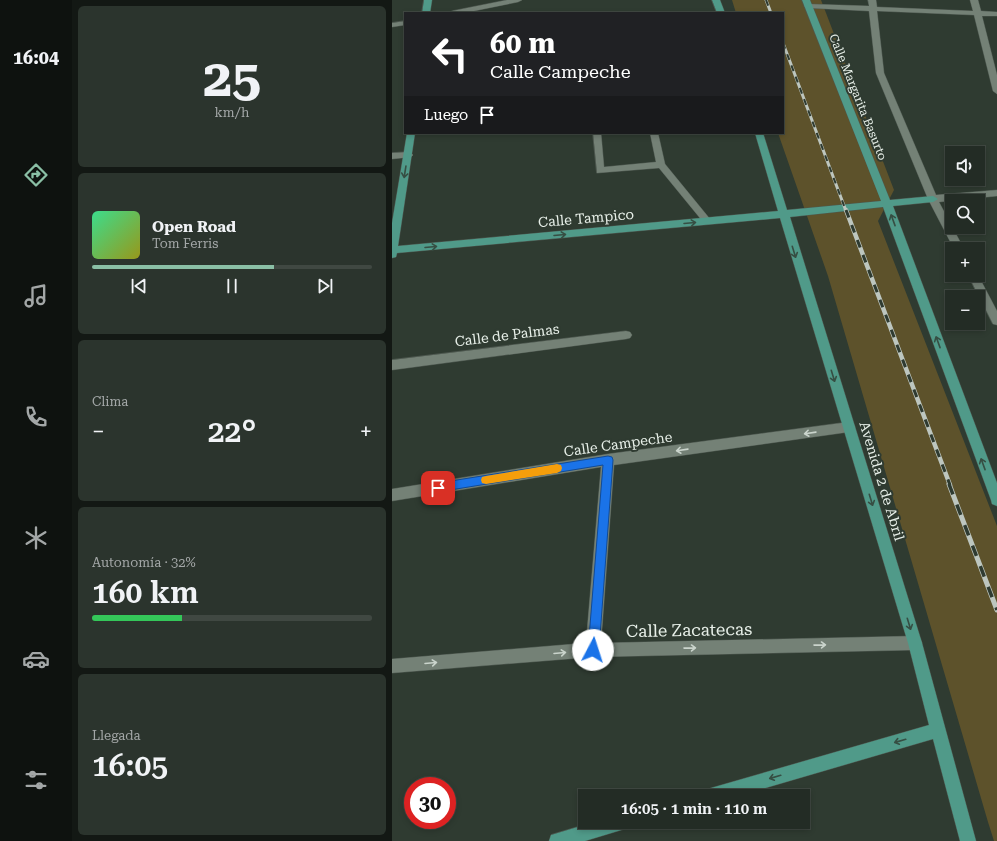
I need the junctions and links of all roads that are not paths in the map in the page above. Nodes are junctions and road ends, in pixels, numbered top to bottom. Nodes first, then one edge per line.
1 (428, 0) edge
2 (518, 0) edge
3 (716, 0) edge
4 (974, 0) edge
5 (807, 3) edge
6 (873, 4) edge
7 (426, 12) edge
8 (457, 12) edge
9 (721, 12) edge
10 (977, 12) junction
11 (997, 14) edge
12 (404, 22) edge
13 (392, 25) edge
14 (997, 91) edge
15 (411, 134) edge
16 (597, 134) edge
17 (654, 134) edge
18 (759, 134) edge
19 (408, 155) junction
20 (392, 156) edge
21 (661, 165) junction
22 (997, 193) edge
23 (933, 199) junction
24 (887, 204) junction
25 (782, 214) junction
26 (707, 221) junction
27 (955, 242) edge
28 (392, 251) edge
29 (977, 282) edge
30 (997, 321) edge
31 (626, 335) dead end
32 (392, 365) edge
33 (849, 427) junction
34 (608, 460) junction
35 (392, 495) edge
36 (997, 500) edge
37 (915, 643) junction
38 (593, 650) junction
39 (392, 666) edge
40 (938, 730) junction
41 (735, 789) edge
42 (601, 829) edge
43 (568, 840) edge
44 (968, 841) edge

1 - 7 main road
2 - 8 street
3 - 9 main road
4 - 10 street
5 - 6 street
5 - 24 main road, Calle Margarita Basurto
6 - 10 street
6 - 23 street
10 - 11 street
10 - 14 street
12 - 13 street
15 - 19 main road
16 - 21 street
17 - 21 street
18 - 25 main road, Avenida 2 de Abril
19 - 20 street
19 -> 28 main road
21 - 26 street
22 - 23 street
23 - 24 main road, Calle Tampico
23 - 27 street
24 - 25 main road, Calle Tampico
36 -> 24 main road, Calle Margarita Basurto
25 - 26 main road, Calle Tampico
25 -> 33 main road, Avenida 2 de Abril
28 -> 26 main road, Calle Tampico
29 - 30 street
31 - 32 street, Calle de Palmas
33 -> 34 street, Calle Campeche
33 -> 37 main road, Avenida 2 de Abril
34 - 35 street, Calle Campeche
34 - 38 street
38 -> 37 street, Calle Zacatecas
37 - 40 main road, Avenida 2 de Abril
39 -> 38 street, Calle Zacatecas
40 -> 41 main road
40 - 44 main road, Avenida 2 de Abril
42 - 43 main road

